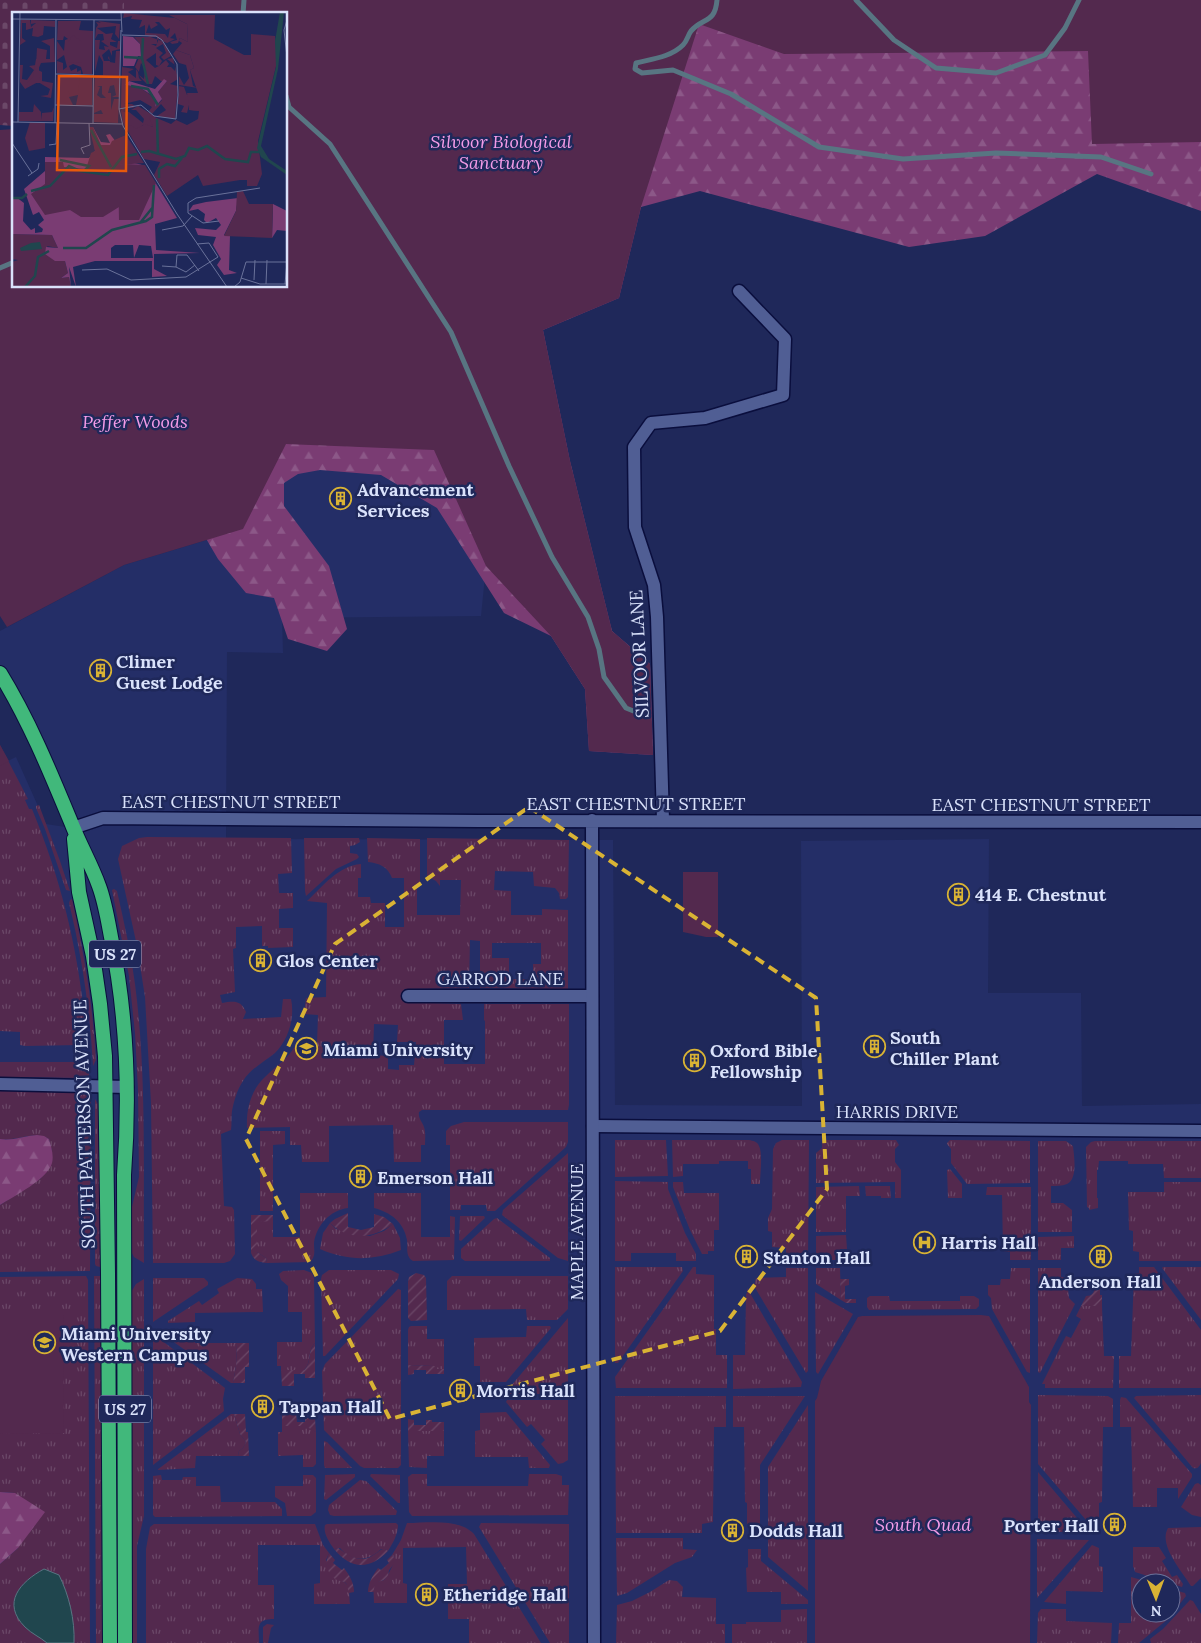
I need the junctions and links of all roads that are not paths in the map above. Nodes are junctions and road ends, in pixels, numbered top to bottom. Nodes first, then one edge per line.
1 (738, 291) dead end
2 (0, 673) edge
3 (592, 820) junction
4 (663, 820) junction
5 (1201, 822) edge
6 (73, 828) junction
7 (408, 996) dead end
8 (592, 996) junction
9 (0, 1084) edge
10 (106, 1086) junction
11 (127, 1087) junction
12 (593, 1126) junction
13 (1201, 1131) edge
14 (110, 1643) edge
15 (125, 1643) edge
16 (594, 1643) edge

1 - 4 street, SILVOOR LANE
2 - 6 highway, US 27
3 - 4 street, EAST CHESTNUT STREET
3 - 6 street, EAST CHESTNUT STREET
3 - 8 street, MAPLE AVENUE
4 - 5 street, EAST CHESTNUT STREET
6 - 10 highway, SOUTH PATTERSON AVENUE / US 27
6 - 11 highway, SOUTH PATTERSON AVENUE / US 27
7 - 8 street, GARROD LANE
8 - 12 street, MAPLE AVENUE
9 - 10 street
10 - 11 street
10 - 14 highway, SOUTH PATTERSON AVENUE / US 27
11 - 15 highway, SOUTH PATTERSON AVENUE / US 27
12 - 13 street, HARRIS DRIVE
12 - 16 street, MAPLE AVENUE

